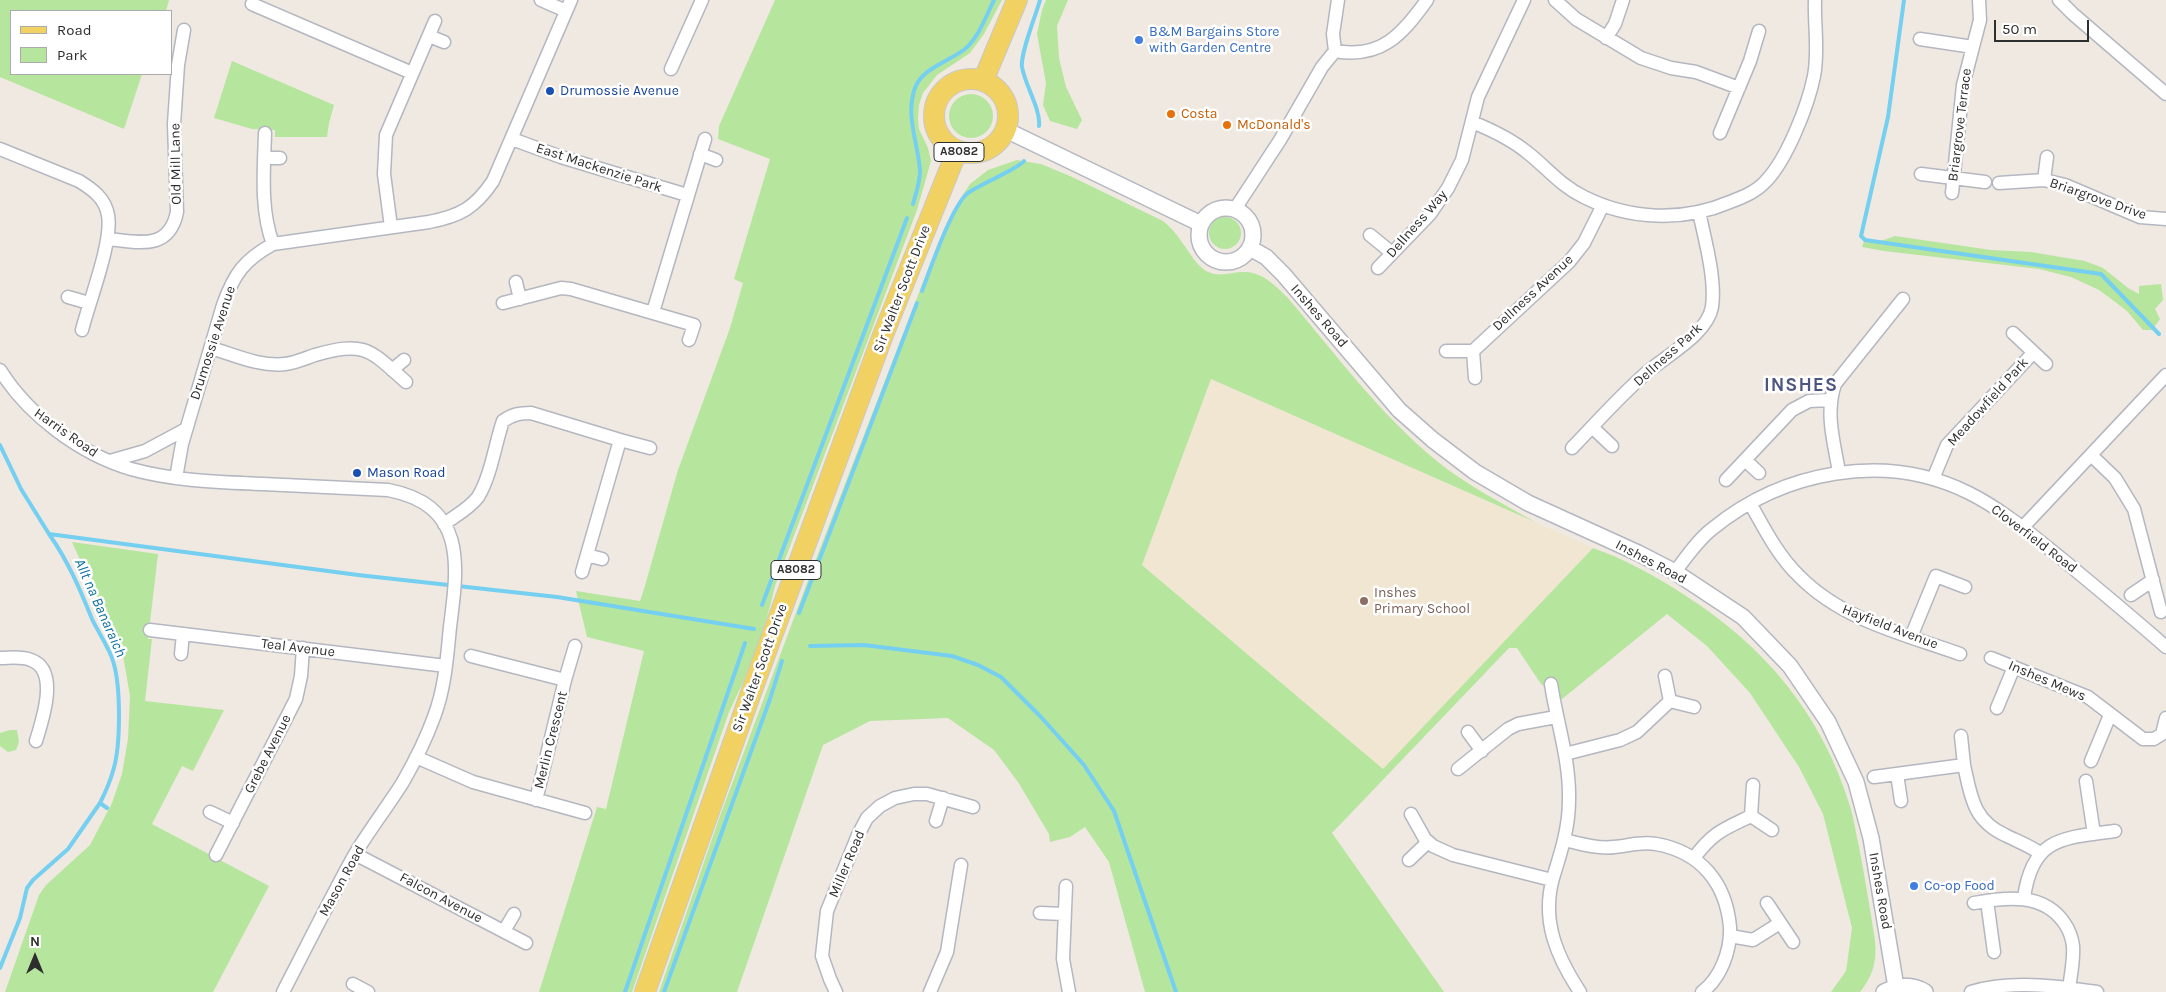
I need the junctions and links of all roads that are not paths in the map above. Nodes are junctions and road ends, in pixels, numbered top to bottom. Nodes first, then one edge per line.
1 (541, 0) edge
2 (702, 0) edge
3 (1017, 0) edge
4 (1338, 0) edge
5 (1427, 0) edge
6 (1524, 0) edge
7 (1555, 0) edge
8 (1623, 0) edge
9 (1815, 0) edge
10 (1979, 0) edge
11 (2059, 0) edge
12 (252, 4) dead end
13 (270, 6) edge
14 (569, 6) edge
15 (435, 21) dead end
16 (184, 30) dead end
17 (1759, 31) dead end
18 (429, 36) junction
19 (1606, 38) junction
20 (1920, 39) dead end
21 (444, 42) dead end
22 (1973, 47) junction
23 (666, 49) dead end
24 (1335, 51) junction
25 (678, 54) junction
26 (175, 65) edge
27 (671, 69) dead end
28 (412, 74) junction
29 (982, 81) junction
30 (1739, 88) junction
31 (2166, 94) edge
32 (1472, 122) junction
33 (1006, 130) junction
34 (265, 133) dead end
35 (1720, 133) dead end
36 (512, 139) junction
37 (705, 139) dead end
38 (0, 149) edge
39 (957, 151) junction
40 (700, 154) junction
41 (2047, 157) dead end
42 (265, 158) junction
43 (280, 158) dead end
44 (716, 160) dead end
45 (1922, 174) dead end
46 (1954, 178) junction
47 (2044, 180) junction
48 (1985, 182) dead end
49 (1999, 183) dead end
50 (1952, 193) dead end
51 (687, 195) junction
52 (1603, 206) junction
53 (1235, 210) junction
54 (1699, 212) junction
55 (2166, 220) edge
56 (1201, 224) junction
57 (390, 227) junction
58 (1370, 235) dead end
59 (108, 239) junction
60 (273, 244) junction
61 (1250, 248) junction
62 (1392, 253) junction
63 (1378, 268) dead end
64 (516, 282) dead end
65 (68, 297) dead end
66 (520, 299) junction
67 (1903, 299) dead end
68 (89, 303) junction
69 (503, 303) dead end
70 (653, 312) junction
71 (82, 330) dead end
72 (2014, 333) dead end
73 (689, 340) dead end
74 (211, 348) junction
75 (1446, 351) dead end
76 (1473, 351) junction
77 (2033, 353) junction
78 (404, 360) dead end
79 (2046, 364) dead end
80 (0, 370) edge
81 (392, 370) junction
82 (1475, 378) dead end
83 (2162, 380) edge
84 (406, 382) dead end
85 (2166, 396) edge
86 (1830, 400) junction
87 (1592, 427) junction
88 (186, 429) junction
89 (620, 440) junction
90 (1612, 446) dead end
91 (650, 448) dead end
92 (1572, 448) dead end
93 (2091, 455) junction
94 (1745, 460) junction
95 (109, 461) junction
96 (1839, 472) junction
97 (1760, 473) dead end
98 (176, 478) junction
99 (1933, 479) junction
100 (1726, 480) dead end
101 (1750, 503) junction
102 (444, 524) junction
103 (2022, 527) junction
104 (587, 555) junction
105 (602, 559) dead end
106 (582, 572) dead end
107 (1675, 572) junction
108 (2153, 580) junction
109 (1965, 587) dead end
110 (2131, 595) dead end
111 (2161, 612) dead end
112 (150, 630) dead end
113 (183, 634) junction
114 (1911, 636) junction
115 (575, 646) dead end
116 (2166, 647) edge
117 (303, 648) junction
118 (181, 654) dead end
119 (1960, 654) dead end
120 (471, 656) dead end
121 (0, 658) edge
122 (1990, 658) dead end
123 (446, 666) junction
124 (2014, 667) junction
125 (1664, 676) dead end
126 (566, 680) junction
127 (1551, 684) dead end
128 (1670, 700) junction
129 (1694, 708) dead end
130 (1997, 708) dead end
131 (2110, 716) junction
132 (1556, 717) junction
133 (2166, 718) edge
134 (1468, 732) dead end
135 (1961, 736) dead end
136 (36, 741) dead end
137 (1482, 751) junction
138 (1564, 754) junction
139 (416, 757) junction
140 (2091, 761) dead end
141 (1964, 765) junction
142 (1458, 769) dead end
143 (1897, 774) junction
144 (1874, 777) dead end
145 (2086, 781) dead end
146 (1753, 785) dead end
147 (943, 798) junction
148 (536, 800) junction
149 (1902, 801) dead end
150 (973, 807) dead end
151 (210, 812) dead end
152 (584, 813) dead end
153 (1411, 814) dead end
154 (1751, 816) junction
155 (936, 821) dead end
156 (233, 823) junction
157 (1772, 830) dead end
158 (2115, 831) dead end
159 (2094, 834) junction
160 (1565, 840) junction
161 (1428, 842) junction
162 (2040, 853) junction
163 (355, 854) junction
164 (216, 855) dead end
165 (1694, 858) junction
166 (1409, 860) dead end
167 (961, 865) dead end
168 (1552, 880) junction
169 (1066, 886) dead end
170 (2024, 898) junction
171 (1987, 901) junction
172 (1767, 903) dead end
173 (1974, 903) dead end
174 (1040, 913) dead end
175 (514, 914) dead end
176 (1064, 914) junction
177 (1780, 923) junction
178 (504, 932) junction
179 (1730, 936) junction
180 (1793, 942) dead end
181 (526, 943) dead end
182 (1994, 952) dead end
183 (353, 984) dead end
184 (2070, 988) junction
185 (1890, 989) edge
186 (1574, 990) edge
187 (284, 992) edge
188 (368, 992) edge
189 (645, 992) edge
190 (836, 992) edge
191 (930, 992) edge
192 (1069, 992) edge
193 (1702, 992) edge
194 (1925, 992) edge
195 (1971, 992) edge
196 (2097, 992) edge

1 - 14 street
2 - 25 street
3 - 29 main road
4 - 24 street
5 - 24 street
6 - 32 street, Dellness Way
7 - 19 street
8 - 19 street
9 - 54 street
10 - 22 street, Briargrove Terrace
11 - 31 street
12 - 13 street
13 - 28 street
14 - 36 street, Drumossie Avenue
15 - 18 street
16 - 26 street, Old Mill Lane
17 - 30 street
18 - 21 street
18 - 28 street
19 - 30 street
20 - 22 street
22 - 46 street, Briargrove Terrace
23 - 25 street
24 - 53 street
25 - 27 street
26 - 59 street, Old Mill Lane
28 - 57 street
29 - 33 main road
29 - 39 main road, A8082
30 - 35 street
32 - 52 street
32 - 62 street, Dellness Way
33 - 39 main road, A8082
33 - 56 street
34 - 42 street
36 - 51 street, East Mackenzie Park
36 - 57 street, Drumossie Avenue
37 - 40 street
38 - 59 street
39 - 189 main road, Sir Walter Scott Drive / A8082
40 - 44 street
40 - 51 street
41 - 47 street
42 - 43 street
42 - 60 street
45 - 46 street
46 - 48 street
46 - 50 street, Briargrove Terrace
47 - 49 street, Briargrove Drive
47 - 55 street, Briargrove Drive
51 - 70 street
52 - 54 street
52 - 76 street, Dellness Avenue
53 - 56 street
53 - 61 street
54 - 87 street, Dellness Park
56 - 61 street
57 - 60 street, Drumossie Avenue
58 - 62 street
59 - 68 street
60 - 74 street, Drumossie Avenue
61 - 107 street, Inshes Road
62 - 63 street, Dellness Way
64 - 66 street
65 - 68 street
66 - 69 street
66 - 70 street
67 - 86 street
68 - 71 street
70 - 73 street
72 - 77 street
74 - 81 street
74 - 88 street, Drumossie Avenue
75 - 76 street
76 - 82 street
77 - 79 street
77 - 99 street, Meadowfield Park
78 - 81 street
80 - 95 street, Harris Road
81 - 84 street
83 - 85 street
83 - 93 street
86 - 94 street
86 - 96 street
87 - 90 street
87 - 92 street, Dellness Park
88 - 95 street
88 - 98 street, Drumossie Avenue
89 - 91 street
89 - 102 street
89 - 104 street
93 - 103 street
93 - 108 street
94 - 97 street
94 - 100 street
95 - 98 street, Harris Road
96 - 99 street, Cloverfield Road
96 - 101 street, Cloverfield Road
98 - 102 street, Mason Road
99 - 103 street, Cloverfield Road
101 - 107 street, Cloverfield Road
101 - 114 street, Hayfield Avenue
102 - 123 street, Mason Road
103 - 116 street, Cloverfield Road
104 - 105 street
104 - 106 street
107 - 185 street, Inshes Road
108 - 110 street
108 - 111 street
109 - 114 street
112 - 113 street, Teal Avenue
113 - 117 street, Teal Avenue
113 - 118 street
114 - 119 street, Hayfield Avenue
115 - 126 street, Merlin Crescent
117 - 123 street, Teal Avenue
117 - 156 street, Grebe Avenue
120 - 126 street, Merlin Crescent
121 - 136 street
122 - 124 street, Inshes Mews
123 - 139 street, Mason Road
124 - 130 street
124 - 131 street, Inshes Mews
125 - 128 street
126 - 148 street, Merlin Crescent
127 - 132 street
128 - 129 street
128 - 138 street
131 - 133 street, Inshes Mews
131 - 140 street
132 - 137 street
132 - 138 street
134 - 137 street
135 - 141 street
137 - 142 street
138 - 160 street
139 - 148 street, Merlin Crescent
139 - 163 street, Mason Road
141 - 143 street
141 - 162 street
143 - 144 street
143 - 149 street
145 - 159 street
146 - 154 street
147 - 150 street, Miller Road
147 - 155 street
147 - 190 street, Miller Road
148 - 152 street, Merlin Crescent
151 - 156 street
153 - 161 street
154 - 157 street
154 - 165 street
156 - 164 street, Grebe Avenue
158 - 159 street
159 - 162 street
160 - 165 street
160 - 168 street
161 - 166 street
161 - 168 street
162 - 170 street
163 - 178 street, Falcon Avenue
163 - 187 street, Mason Road
165 - 179 street
167 - 191 street
168 - 186 street
169 - 176 street
170 - 171 street
170 - 184 street
171 - 173 street
171 - 182 street
172 - 177 street
174 - 176 street
175 - 178 street
176 - 192 street
177 - 179 street
177 - 180 street
178 - 181 street, Falcon Avenue
179 - 193 street
183 - 188 street
184 - 195 street
184 - 196 street
185 - 194 street, Inshes Road

